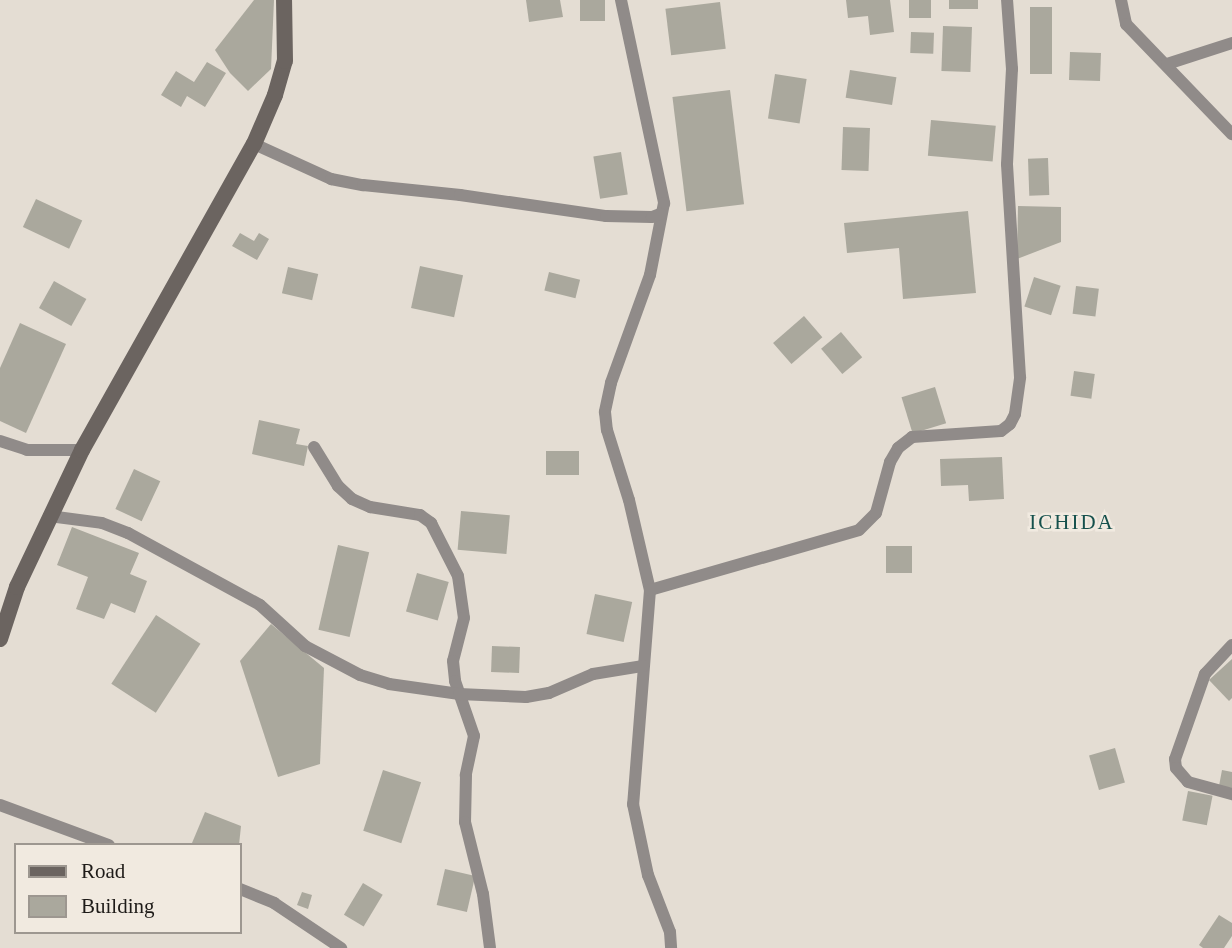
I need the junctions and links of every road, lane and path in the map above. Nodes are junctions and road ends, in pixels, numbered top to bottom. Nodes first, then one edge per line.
1 (284, 0) edge
2 (621, 0) edge
3 (1007, 0) edge
4 (1121, 0) edge
5 (1232, 43) edge
6 (1167, 64) junction
7 (1232, 134) edge
8 (254, 144) junction
9 (660, 214) junction
10 (0, 441) edge
11 (314, 447) dead end
12 (82, 450) junction
13 (49, 516) junction
14 (650, 590) junction
15 (0, 639) edge
16 (1232, 645) edge
17 (643, 666) junction
18 (459, 694) junction
19 (1232, 794) edge
20 (0, 805) edge
21 (104, 843) edge
22 (242, 889) edge
23 (341, 948) edge
24 (490, 948) edge
25 (671, 948) edge

1 - 8 main road
2 - 9 street
3 - 14 street
4 - 6 street
5 - 6 street
6 - 7 street
8 - 9 street
8 - 12 main road
9 - 14 street
10 - 12 street
11 - 18 street
12 - 13 main road
13 - 15 main road
13 - 18 street
14 - 17 street
16 - 19 street
17 - 18 street
17 - 25 street
18 - 24 street
20 - 21 street
22 - 23 street

